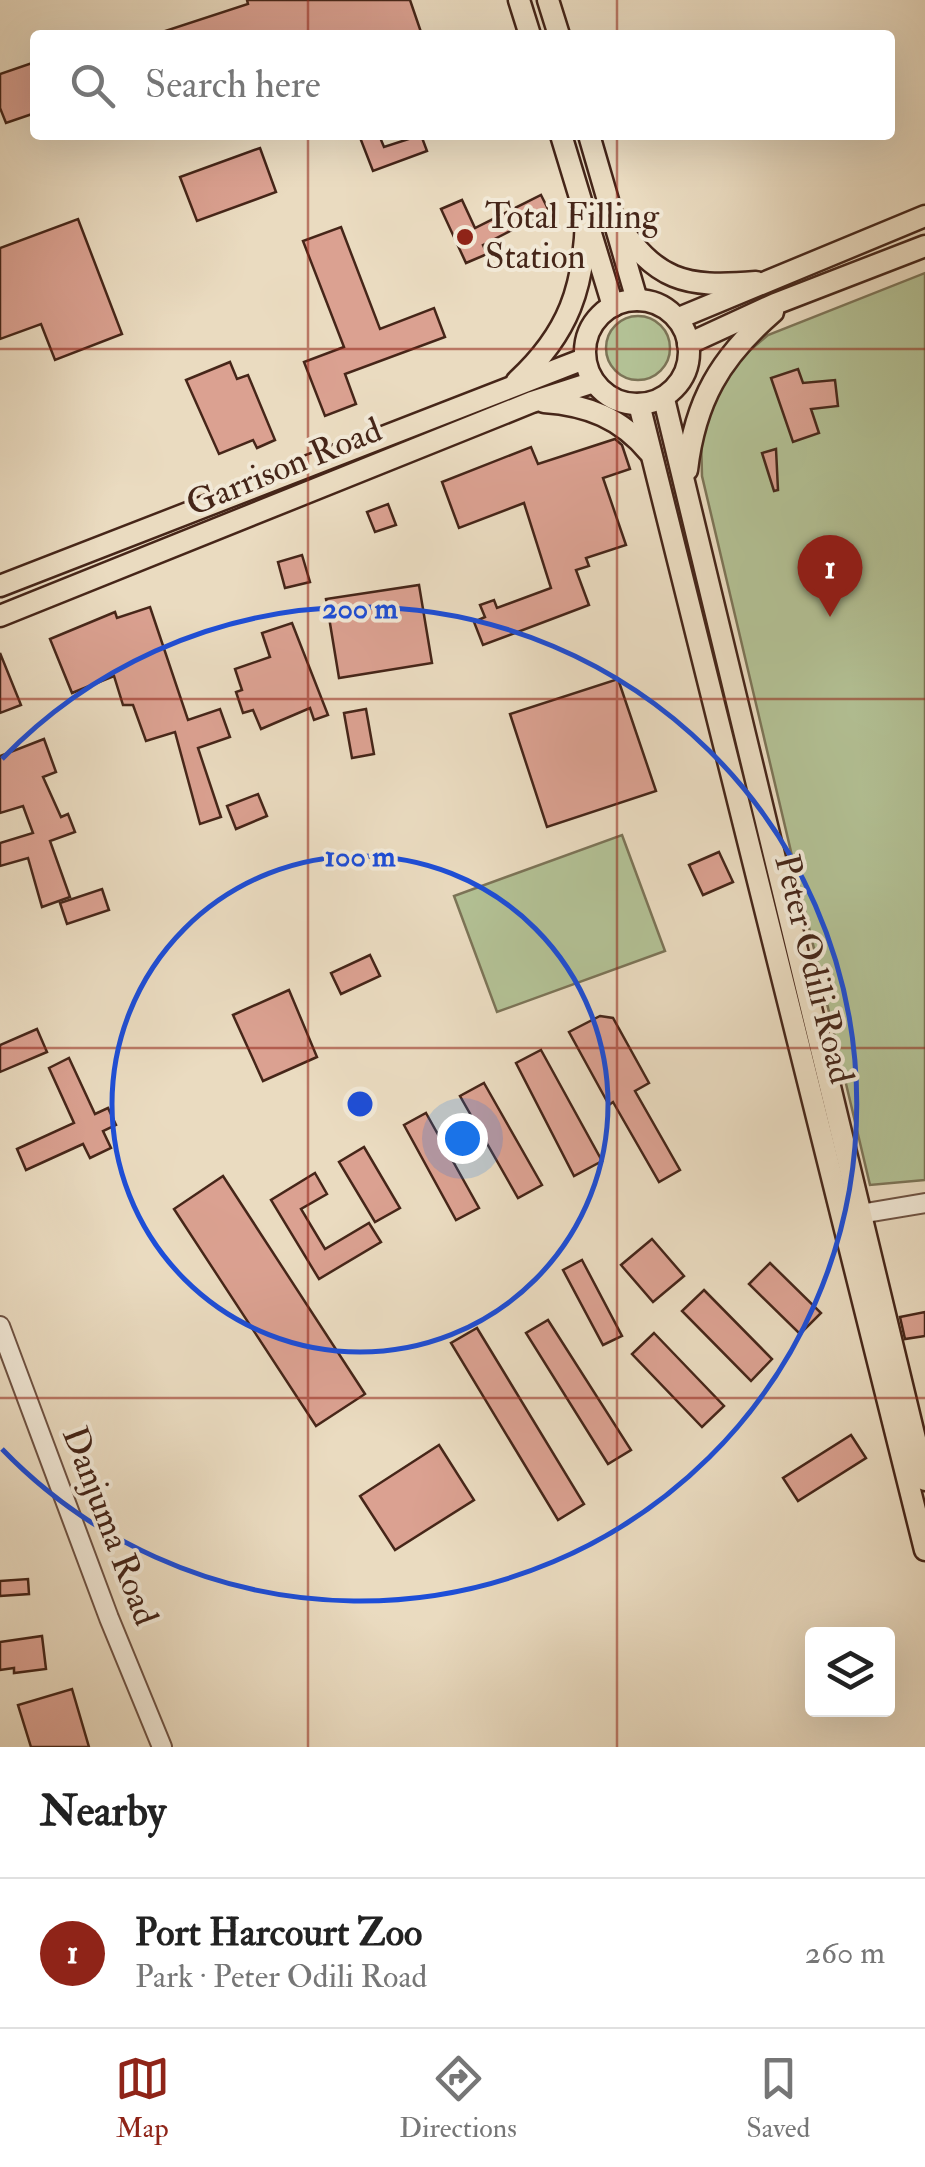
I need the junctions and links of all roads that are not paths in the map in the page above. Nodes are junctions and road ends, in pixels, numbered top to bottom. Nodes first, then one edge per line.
1 (519, 0) edge
2 (548, 0) edge
3 (528, 30) edge
4 (557, 30) edge
5 (563, 140) edge
6 (590, 140) edge
7 (925, 216) edge
8 (586, 218) junction
9 (614, 220) junction
10 (925, 246) edge
11 (773, 281) junction
12 (788, 299) junction
13 (637, 300) junction
14 (612, 306) junction
15 (679, 318) junction
16 (688, 344) junction
17 (584, 360) junction
18 (594, 382) junction
19 (508, 389) junction
20 (664, 399) junction
21 (532, 402) junction
22 (639, 404) junction
23 (653, 457) junction
24 (684, 487) junction
25 (0, 586) edge
26 (0, 616) edge
27 (925, 1202) edge
28 (851, 1215) junction
29 (0, 1326) edge
30 (925, 1480) edge
31 (925, 1550) edge
32 (162, 1747) edge

1 - 3 main road
2 - 4 main road
5 - 8 main road
6 - 9 main road
7 - 11 main road
8 - 14 main road
8 - 19 main road
9 - 11 main road
9 - 13 main road
10 - 12 main road
11 - 15 main road
12 - 16 main road
12 - 24 main road
13 - 14 main road
13 - 15 main road
14 - 17 main road
15 - 16 main road
16 - 20 main road
17 - 18 main road
17 - 19 main road, Garrison Road
18 - 21 main road, Garrison Road
18 - 22 main road
19 - 25 main road, Garrison Road
20 - 22 main road
20 - 24 main road, Peter Odili Road
21 - 23 main road
21 - 26 main road, Garrison Road
22 - 23 main road, Peter Odili Road
23 - 28 main road, Peter Odili Road
24 - 28 main road, Peter Odili Road
27 - 28 street
28 - 30 main road, Peter Odili Road
28 - 31 main road, Peter Odili Road
29 - 32 street, Danjuma Road

